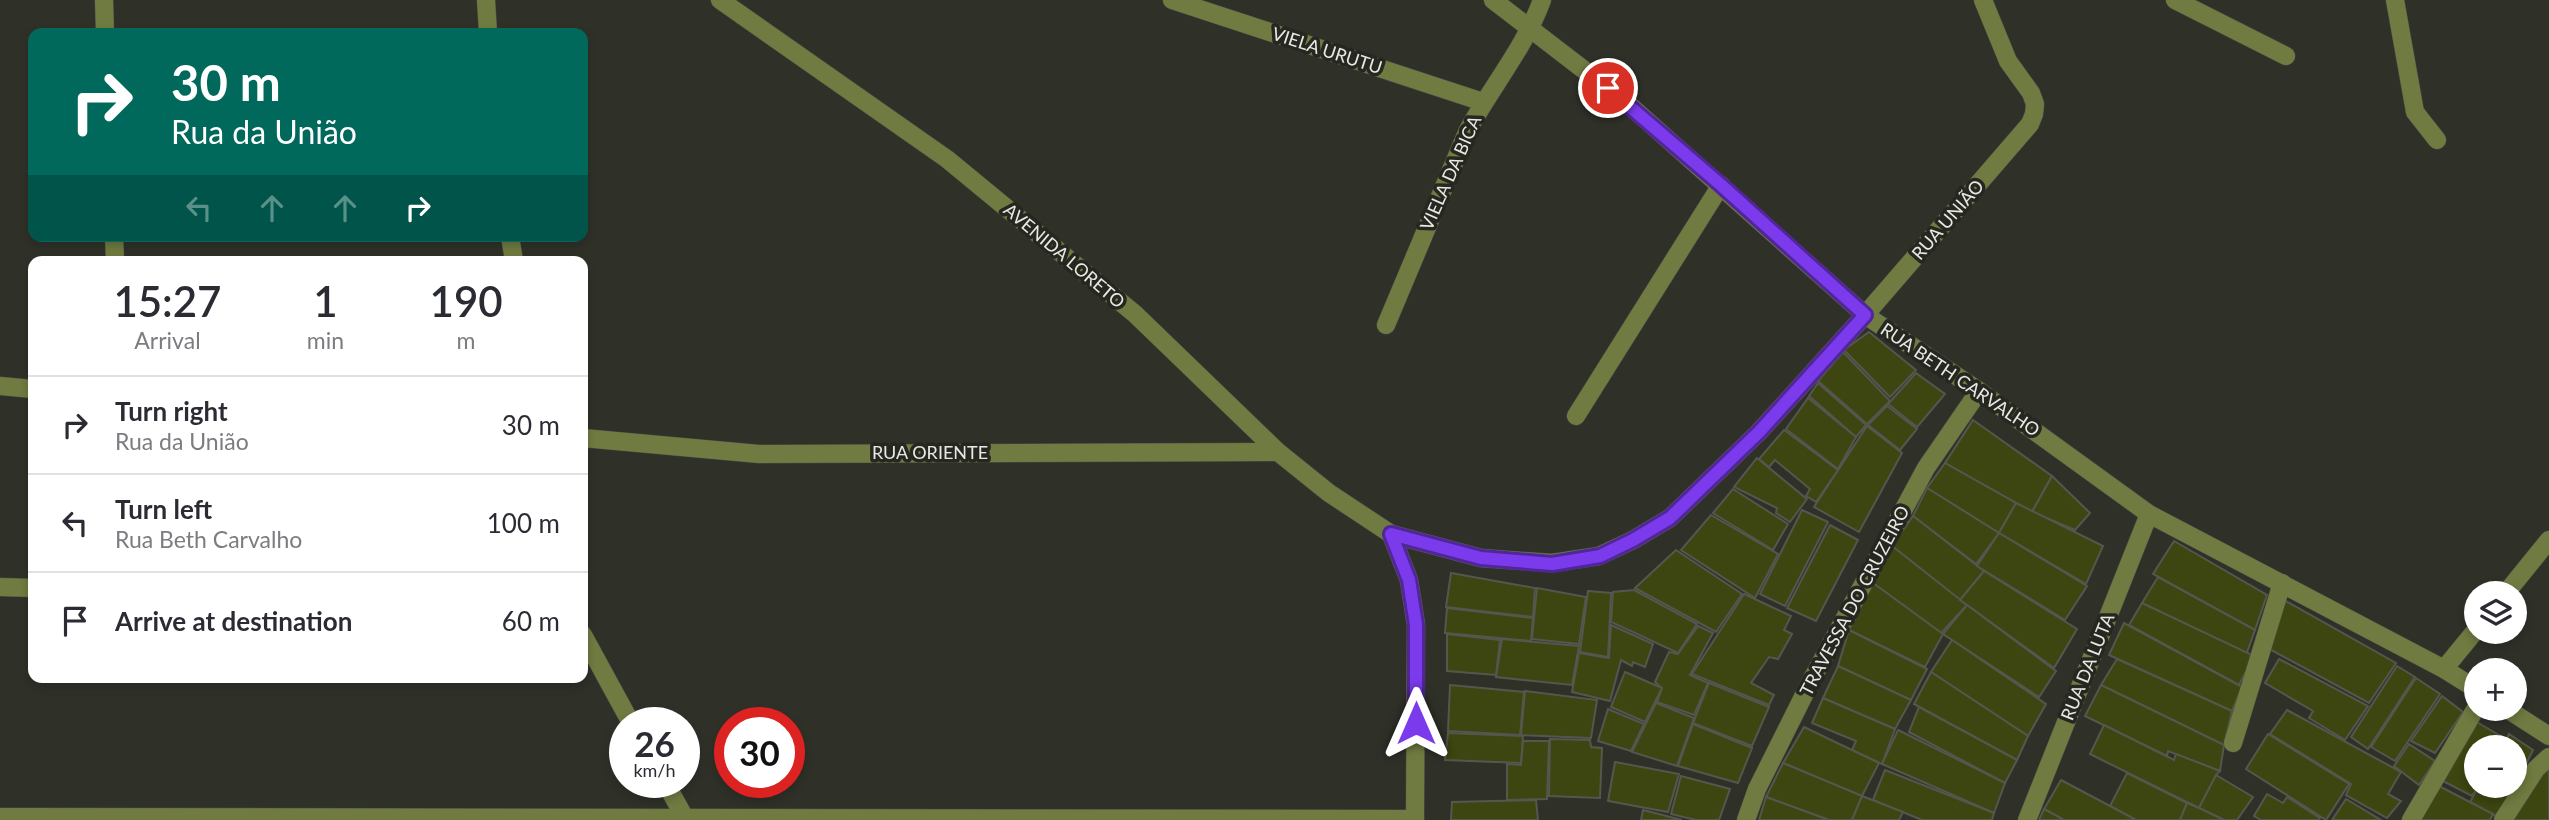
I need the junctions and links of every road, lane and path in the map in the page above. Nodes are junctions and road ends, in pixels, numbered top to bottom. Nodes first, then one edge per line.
1 (104, 0) edge
2 (486, 0) edge
3 (720, 0) edge
4 (1172, 0) edge
5 (1493, 0) edge
6 (1542, 0) edge
7 (1983, 0) edge
8 (2175, 0) edge
9 (2395, 0) edge
10 (105, 28) edge
11 (488, 28) edge
12 (1532, 29) junction
13 (2286, 57) dead end
14 (1483, 102) junction
15 (2437, 140) dead end
16 (1721, 185) junction
17 (1865, 315) junction
18 (1386, 325) dead end
19 (0, 386) edge
20 (28, 389) edge
21 (1979, 391) junction
22 (1576, 416) dead end
23 (588, 438) edge
24 (1278, 452) junction
25 (2150, 514) junction
26 (1391, 534) junction
27 (2549, 540) edge
28 (2516, 581) edge
29 (2282, 583) junction
30 (0, 587) edge
31 (28, 589) edge
32 (2465, 644) edge
33 (588, 648) edge
34 (2444, 669) junction
35 (2464, 682) edge
36 (622, 707) edge
37 (2468, 721) edge
38 (2526, 721) edge
39 (2549, 736) edge
40 (2233, 743) dead end
41 (2549, 757) edge
42 (674, 798) edge
43 (0, 817) edge
44 (685, 818) junction
45 (850, 819) edge
46 (1415, 820) edge
47 (1746, 820) edge
48 (2027, 820) edge
49 (2411, 820) edge
50 (2503, 820) edge

1 - 10 street
2 - 11 street
3 - 24 street, AVENIDA LORETO
4 - 14 street, VIELA URUTU
5 - 12 street, RUA BETH CARVALHO
6 - 12 street, VIELA DA BICA
7 - 17 street, RUA UNIÃO
8 - 13 street
9 - 15 street
12 - 14 street, VIELA DA BICA
12 - 16 street, RUA BETH CARVALHO
14 - 18 street, VIELA DA BICA
16 - 17 street, RUA BETH CARVALHO
16 - 22 street
17 - 21 street, RUA BETH CARVALHO
17 - 26 street, RUA UNIÃO
19 - 20 street
21 - 25 street, RUA BETH CARVALHO
21 - 47 street, TRAVESSA DO CRUZEIRO
23 - 24 street, RUA ORIENTE
24 - 26 street, AVENIDA LORETO
25 - 29 street, RUA BETH CARVALHO
25 - 48 street, RUA DA LUTA
26 - 46 street
27 - 28 street
29 - 34 street, RUA BETH CARVALHO
29 - 40 street
30 - 31 street
32 - 34 street
33 - 36 street
34 - 35 street, RUA BETH CARVALHO
37 - 49 street
38 - 39 street
41 - 50 street
42 - 44 street
43 - 44 street
44 - 45 street
45 - 46 street

